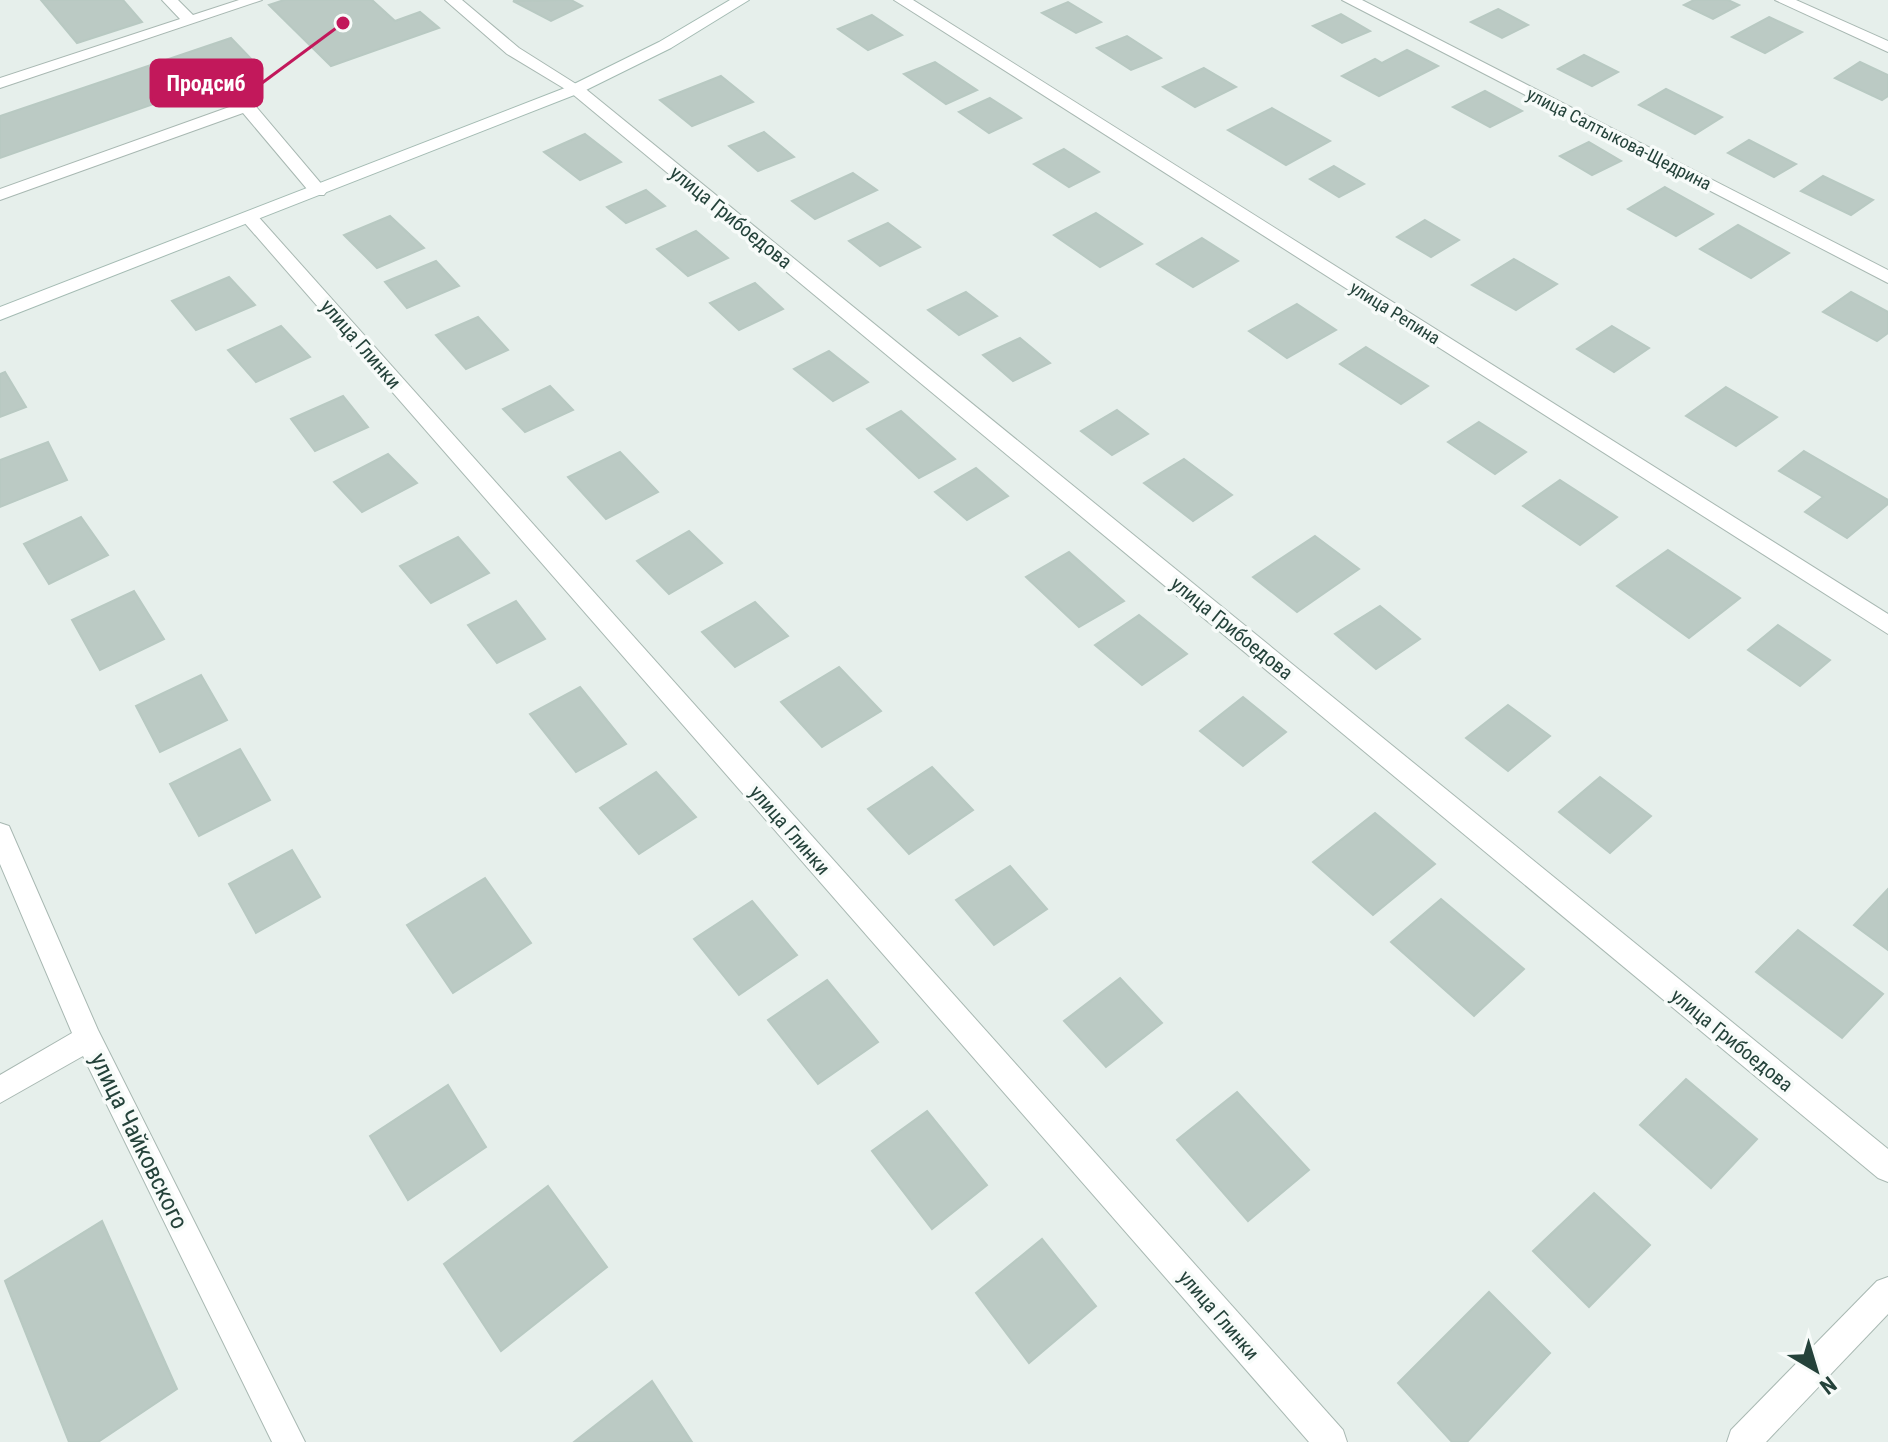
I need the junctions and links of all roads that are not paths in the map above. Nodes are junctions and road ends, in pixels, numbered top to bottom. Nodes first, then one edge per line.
1 (170, 0) edge
2 (254, 0) edge
3 (453, 0) edge
4 (741, 0) edge
5 (902, 0) edge
6 (1350, 0) edge
7 (1783, 0) edge
8 (190, 21) junction
9 (1888, 47) edge
10 (0, 83) edge
11 (576, 89) junction
12 (318, 191) junction
13 (0, 195) edge
14 (249, 217) junction
15 (1888, 277) edge
16 (0, 314) edge
17 (1888, 625) edge
18 (0, 834) edge
19 (88, 1038) junction
20 (0, 1090) edge
21 (1888, 1168) edge
22 (1888, 1292) edge
23 (289, 1442) edge
24 (1331, 1442) edge
25 (1743, 1442) edge

1 - 8 street
2 - 8 street
3 - 11 street, улица Грибоедова
4 - 11 street
5 - 17 street, улица Репина
6 - 15 street, улица Салтыкова-Щедрина
7 - 9 street
8 - 10 street
11 - 12 street
11 - 21 street, улица Грибоедова
12 - 13 street
12 - 14 street
14 - 16 street
14 - 24 street, улица Глинки
18 - 19 street, улица Чайковского
19 - 20 street
19 - 23 street, улица Чайковского
22 - 25 street

